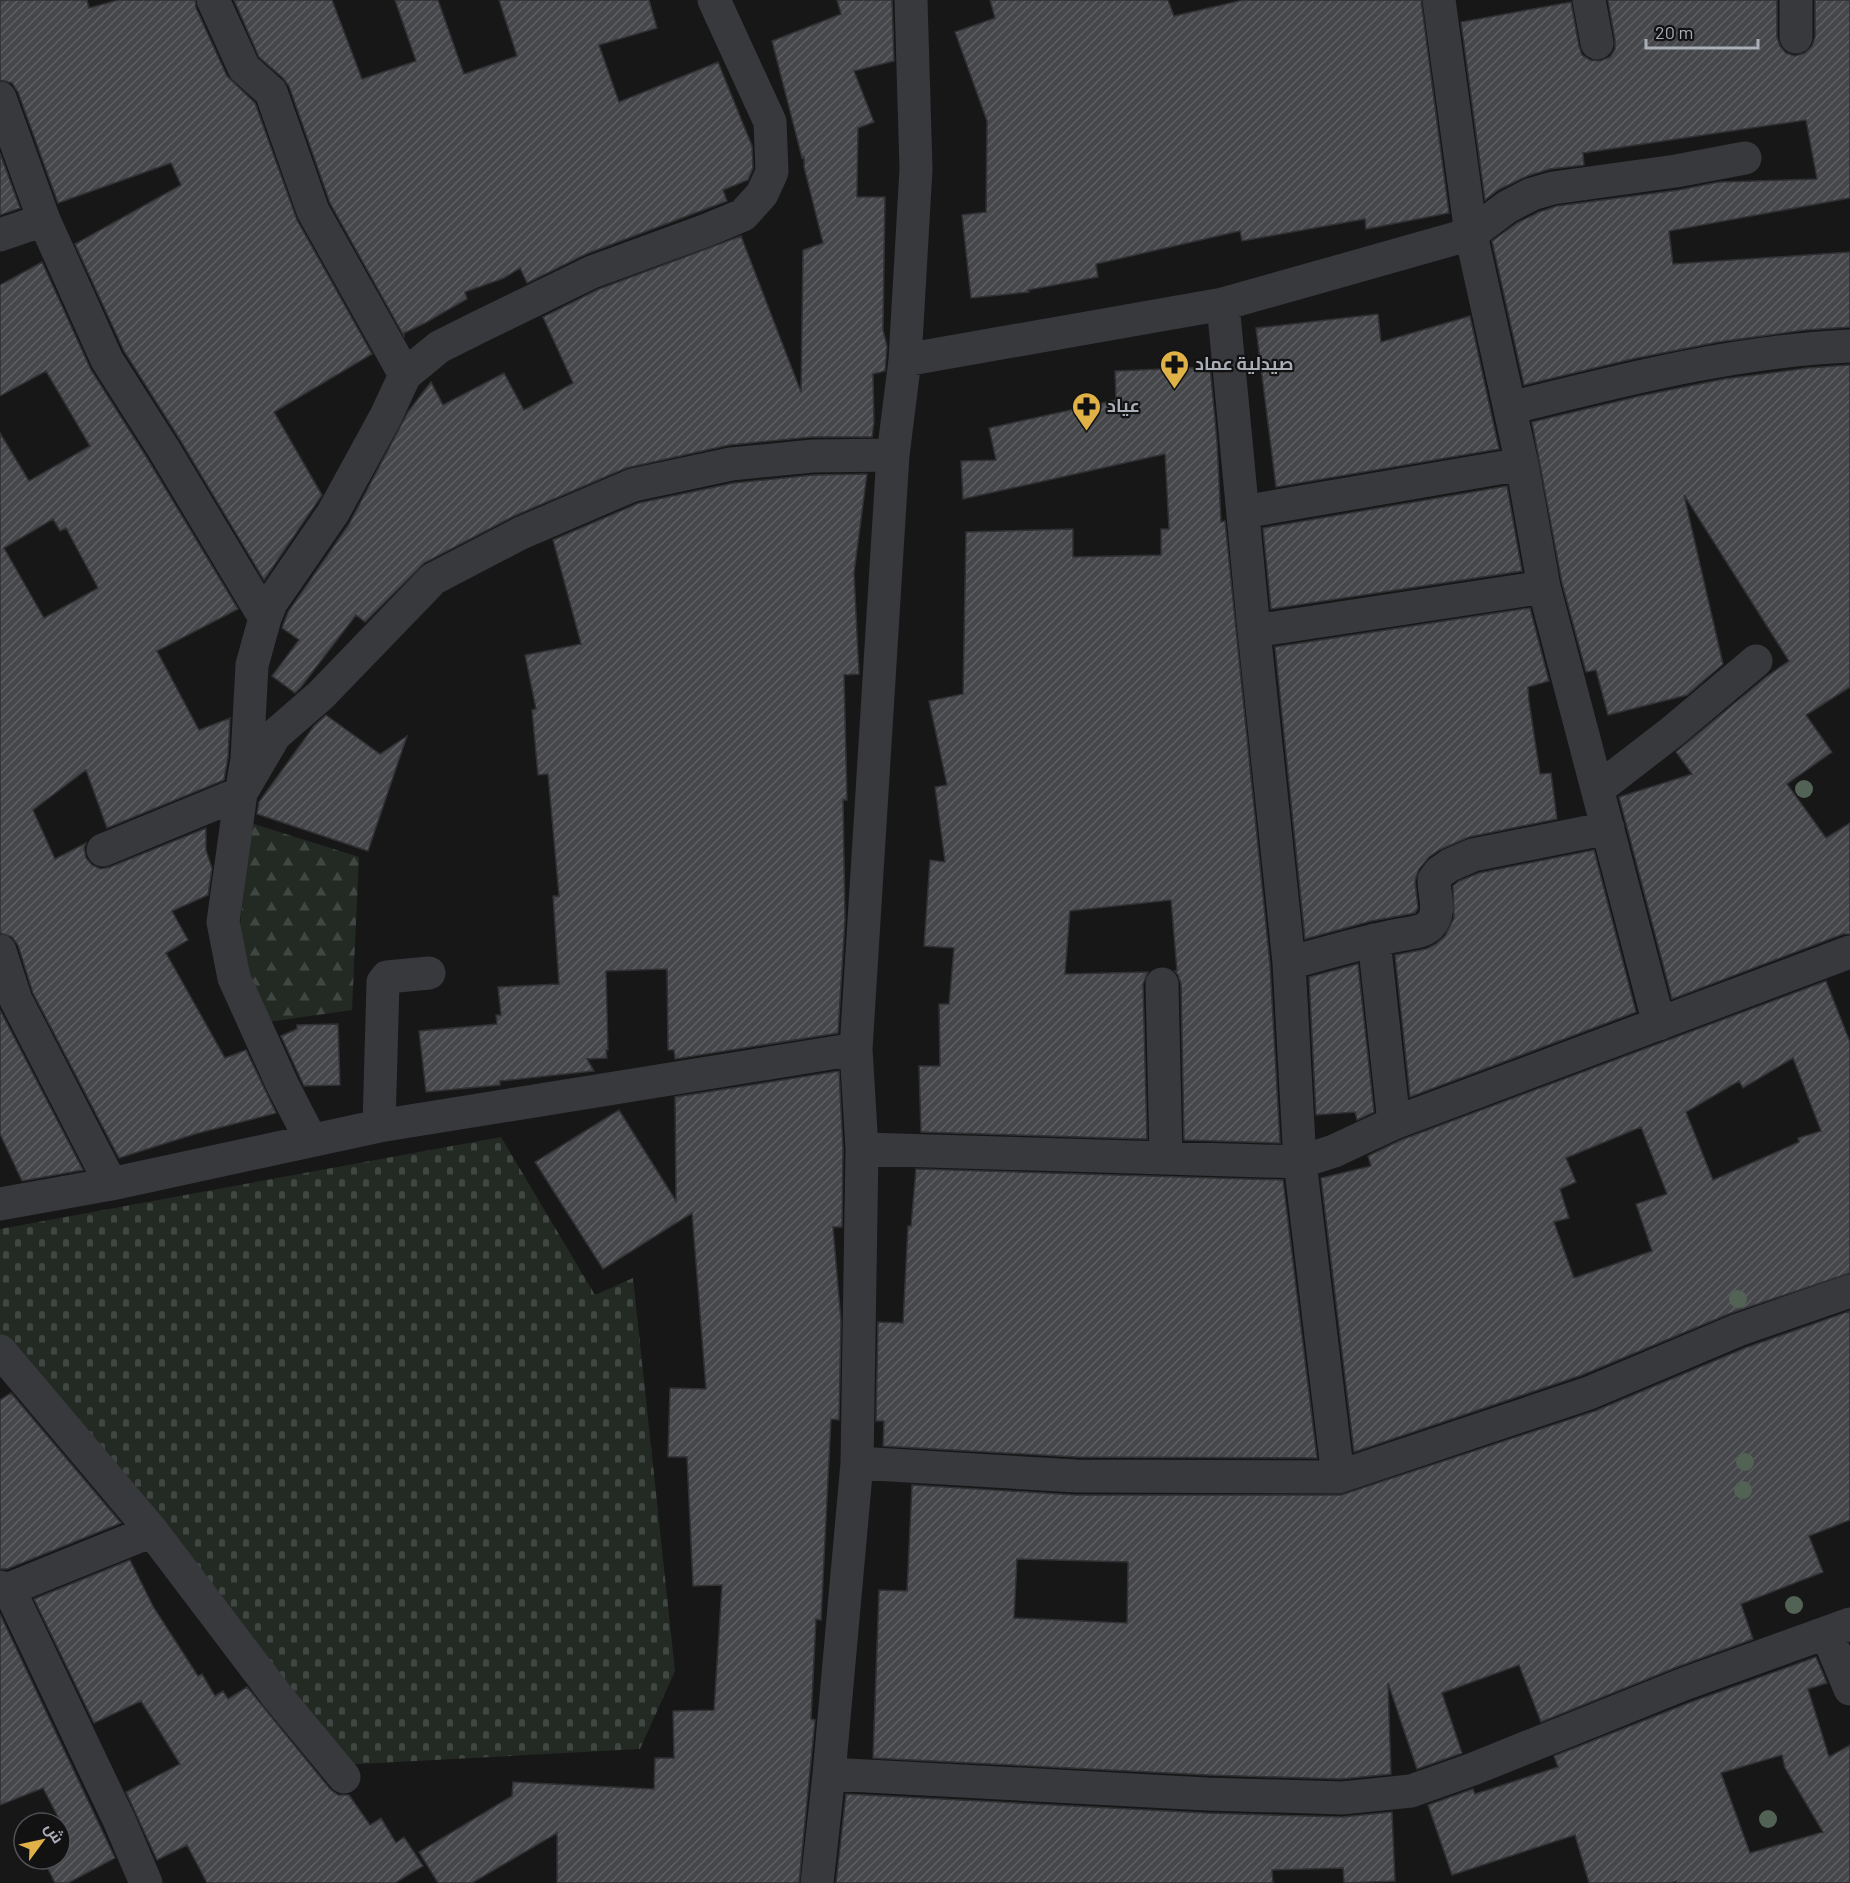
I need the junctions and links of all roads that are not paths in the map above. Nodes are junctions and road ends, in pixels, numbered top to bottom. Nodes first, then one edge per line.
1 (213, 0) edge
2 (714, 0) edge
3 (911, 0) edge
4 (1439, 0) edge
5 (1589, 0) edge
6 (1796, 0) edge
7 (1796, 38) dead end
8 (1597, 43) dead end
9 (0, 98) edge
10 (1745, 158) dead end
11 (44, 220) junction
12 (1471, 234) junction
13 (0, 235) edge
14 (1222, 304) junction
15 (1850, 346) edge
16 (905, 360) junction
17 (405, 375) junction
18 (1510, 408) junction
19 (893, 455) junction
20 (1522, 464) junction
21 (1243, 512) junction
22 (1544, 587) junction
23 (265, 618) junction
24 (1254, 631) junction
25 (1756, 661) dead end
26 (1598, 789) junction
27 (241, 793) junction
28 (1608, 828) junction
29 (103, 850) dead end
30 (1374, 940) junction
31 (0, 951) edge
32 (1850, 952) edge
33 (1289, 963) junction
34 (429, 973) dead end
35 (1162, 984) dead end
36 (1659, 1024) junction
37 (856, 1049) junction
38 (1394, 1123) junction
39 (379, 1126) junction
40 (311, 1140) junction
41 (862, 1149) junction
42 (1166, 1158) junction
43 (1300, 1162) junction
44 (111, 1184) junction
45 (0, 1204) edge
46 (1850, 1291) edge
47 (0, 1351) edge
48 (857, 1463) junction
49 (1338, 1477) junction
50 (152, 1531) junction
51 (4, 1588) edge
52 (1839, 1629) edge
53 (1850, 1689) edge
54 (829, 1774) junction
55 (344, 1777) dead end
56 (146, 1883) edge
57 (816, 1883) edge

1 - 17 street
2 - 17 street
3 - 16 street
4 - 12 street
5 - 8 street
6 - 7 street
9 - 11 street
10 - 12 street
11 - 13 street
11 - 23 street
12 - 14 street
12 - 18 street
14 - 16 street
14 - 21 street
15 - 18 street
16 - 19 street
17 - 23 street
18 - 20 street
19 - 27 street
19 - 37 street
20 - 21 street
20 - 22 street
21 - 24 street
22 - 24 street
22 - 26 street
23 - 27 street
24 - 33 street
25 - 26 street
26 - 28 street
27 - 29 street
27 - 40 street
28 - 30 street
28 - 36 street
30 - 33 street
30 - 38 street
31 - 44 street
32 - 36 street
33 - 43 street
34 - 39 street
35 - 42 street
36 - 38 street
37 - 39 street
37 - 41 street
38 - 43 street
39 - 40 street
40 - 44 street
41 - 42 street
41 - 48 street
42 - 43 street
43 - 49 street
44 - 45 street
46 - 49 street
47 - 50 street
48 - 49 street
48 - 54 street
50 - 51 street
50 - 55 street
51 - 56 street
52 - 53 street
52 - 54 street
54 - 57 street

